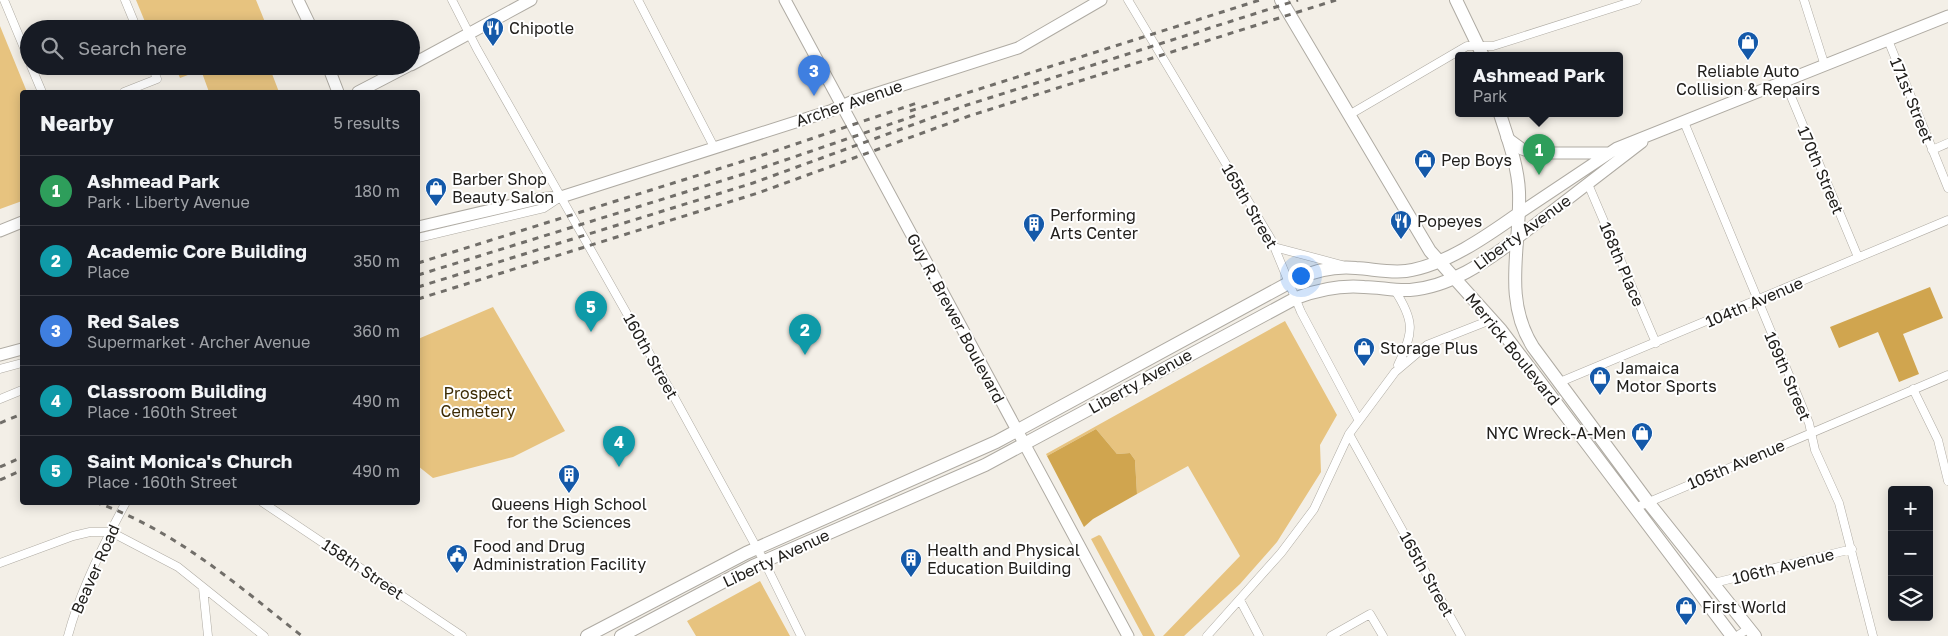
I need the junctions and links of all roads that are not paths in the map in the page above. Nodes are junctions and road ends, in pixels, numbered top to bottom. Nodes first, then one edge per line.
1 (4, 0) edge
2 (125, 0) edge
3 (298, 0) edge
4 (452, 0) edge
5 (531, 0) edge
6 (638, 0) edge
7 (785, 0) edge
8 (1101, 0) edge
9 (1128, 0) edge
10 (1280, 0) edge
11 (1456, 0) edge
12 (1637, 0) edge
13 (1804, 0) edge
14 (1948, 16) edge
15 (133, 20) edge
16 (308, 20) edge
17 (468, 34) junction
18 (20, 38) edge
19 (1888, 40) junction
20 (1481, 51) edge
21 (1457, 52) edge
22 (1455, 53) edge
23 (420, 60) edge
24 (1825, 66) junction
25 (35, 75) edge
26 (155, 75) edge
27 (331, 75) edge
28 (392, 75) edge
29 (1785, 82) junction
30 (41, 90) edge
31 (129, 90) edge
32 (337, 90) edge
33 (362, 90) edge
34 (842, 106) junction
35 (1349, 115) junction
36 (1501, 117) edge
37 (1684, 122) junction
38 (1649, 137) junction
39 (1507, 138) junction
40 (1948, 143) edge
41 (714, 147) junction
42 (1932, 150) junction
43 (1610, 153) junction
44 (1588, 184) junction
45 (1948, 188) edge
46 (561, 197) junction
47 (1518, 214) junction
48 (1948, 220) edge
49 (20, 223) edge
50 (420, 227) edge
51 (0, 231) edge
52 (420, 238) edge
53 (1516, 238) junction
54 (1274, 246) junction
55 (1858, 257) junction
56 (1439, 262) junction
57 (1353, 268) junction
58 (1454, 279) junction
59 (1289, 282) junction
60 (1394, 289) junction
61 (1296, 298) junction
62 (1757, 300) junction
63 (1493, 319) junction
64 (1656, 343) junction
65 (20, 350) edge
66 (0, 355) edge
67 (20, 364) edge
68 (0, 369) edge
69 (1395, 372) junction
70 (1948, 375) edge
71 (1560, 382) junction
72 (1913, 389) junction
73 (20, 391) edge
74 (0, 399) edge
75 (1358, 419) junction
76 (1017, 430) junction
77 (1810, 433) junction
78 (1349, 434) junction
79 (1025, 445) junction
80 (1948, 481) edge
81 (1648, 502) junction
82 (124, 505) edge
83 (266, 505) edge
84 (1635, 508) junction
85 (111, 532) junction
86 (755, 548) junction
87 (1852, 549) junction
88 (764, 562) junction
89 (0, 563) edge
90 (1714, 583) junction
91 (203, 588) junction
92 (1240, 600) junction
93 (1752, 632) edge
94 (68, 636) edge
95 (208, 636) edge
96 (264, 636) edge
97 (462, 636) edge
98 (588, 636) edge
99 (621, 636) edge
100 (801, 636) edge
101 (1128, 636) edge
102 (1207, 636) edge
103 (1259, 636) edge
104 (1331, 636) edge
105 (1382, 636) edge
106 (1461, 636) edge
107 (1732, 636) edge
108 (1737, 636) edge
109 (1873, 636) edge

1 - 18 street
2 - 15 street
3 - 16 main road
4 - 17 street, 160th Street
5 - 17 main road
6 - 41 street
7 - 34 main road, Guy R. Brewer Boulevard
8 - 34 main road, Archer Avenue
9 - 54 street, 165th Street
10 - 35 main road, Merrick Boulevard
11 - 20 main road
12 - 20 street
13 - 24 street
14 - 19 main road, Liberty Avenue
17 - 23 main road
17 - 46 street, 160th Street
19 - 24 main road, Liberty Avenue
19 - 42 street, 171st Street
20 - 21 street
22 - 35 street
24 - 29 main road, Liberty Avenue
25 - 30 street
26 - 31 street
27 - 32 main road
28 - 33 main road
29 - 37 main road, Liberty Avenue
29 - 55 street, 170th Street
34 - 41 main road, Archer Avenue
34 - 76 main road, Guy R. Brewer Boulevard
35 - 56 main road, Merrick Boulevard
36 - 39 main road, Merrick Boulevard
37 - 38 main road, Liberty Avenue
37 - 62 street, 169th Street
38 - 43 main road, Liberty Avenue
38 - 44 main road, Liberty Avenue
39 - 43 main road
39 - 47 main road, Merrick Boulevard
40 - 42 street
41 - 46 main road, Archer Avenue
42 - 45 street, 171st Street
43 - 47 main road, Liberty Avenue
44 - 53 main road, Liberty Avenue
44 - 64 street, 168th Place
46 - 50 main road, Archer Avenue
46 - 52 street, Archer Avenue
46 - 86 street, 160th Street
47 - 53 main road, Merrick Boulevard
47 - 56 main road, Liberty Avenue
48 - 55 street, 104th Avenue
49 - 51 main road
53 - 58 main road, Liberty Avenue
53 - 71 main road, Merrick Boulevard
54 - 57 street, Liberty Avenue
54 - 59 street, 165th Street
55 - 62 street, 104th Avenue
56 - 57 main road, Liberty Avenue
56 - 58 main road, Merrick Boulevard
57 - 59 main road, Liberty Avenue
58 - 60 main road, Liberty Avenue
58 - 63 main road, Merrick Boulevard
59 - 61 street, 165th Street
59 - 76 main road, Liberty Avenue
60 - 61 main road, Liberty Avenue
60 - 69 street
61 - 75 street, 165th Street
61 - 79 main road, Liberty Avenue
62 - 64 street, 104th Avenue
62 - 77 street, 169th Street
63 - 69 street
63 - 84 main road, Merrick Boulevard
64 - 71 street, 104th Avenue
65 - 66 main road
67 - 68 street
69 - 75 street
70 - 72 street, 105th Avenue
71 - 81 main road, Merrick Boulevard
72 - 77 street, 105th Avenue
72 - 80 street
73 - 74 street
75 - 78 street
76 - 79 main road, Guy R. Brewer Boulevard
76 - 86 main road, Liberty Avenue
77 - 81 street, 105th Avenue
77 - 87 street, 169th Street
78 - 92 street
78 - 106 street, 165th Street
79 - 88 main road, Liberty Avenue
79 - 101 main road, Guy R. Brewer Boulevard
81 - 84 street, 105th Avenue
81 - 90 main road, Merrick Boulevard
82 - 85 street, Beaver Road
83 - 97 street, 158th Street
84 - 107 main road, Merrick Boulevard
85 - 89 street
85 - 91 street
85 - 94 street, Beaver Road
86 - 88 street, 160th Street
86 - 98 main road, Liberty Avenue
87 - 90 street, 106th Avenue
87 - 109 street, 169th Street
88 - 99 main road, Liberty Avenue
88 - 100 street, 160th Street
90 - 93 main road, Merrick Boulevard
91 - 95 street
91 - 96 street
92 - 102 street
92 - 103 street
93 - 108 street
104 - 105 street

